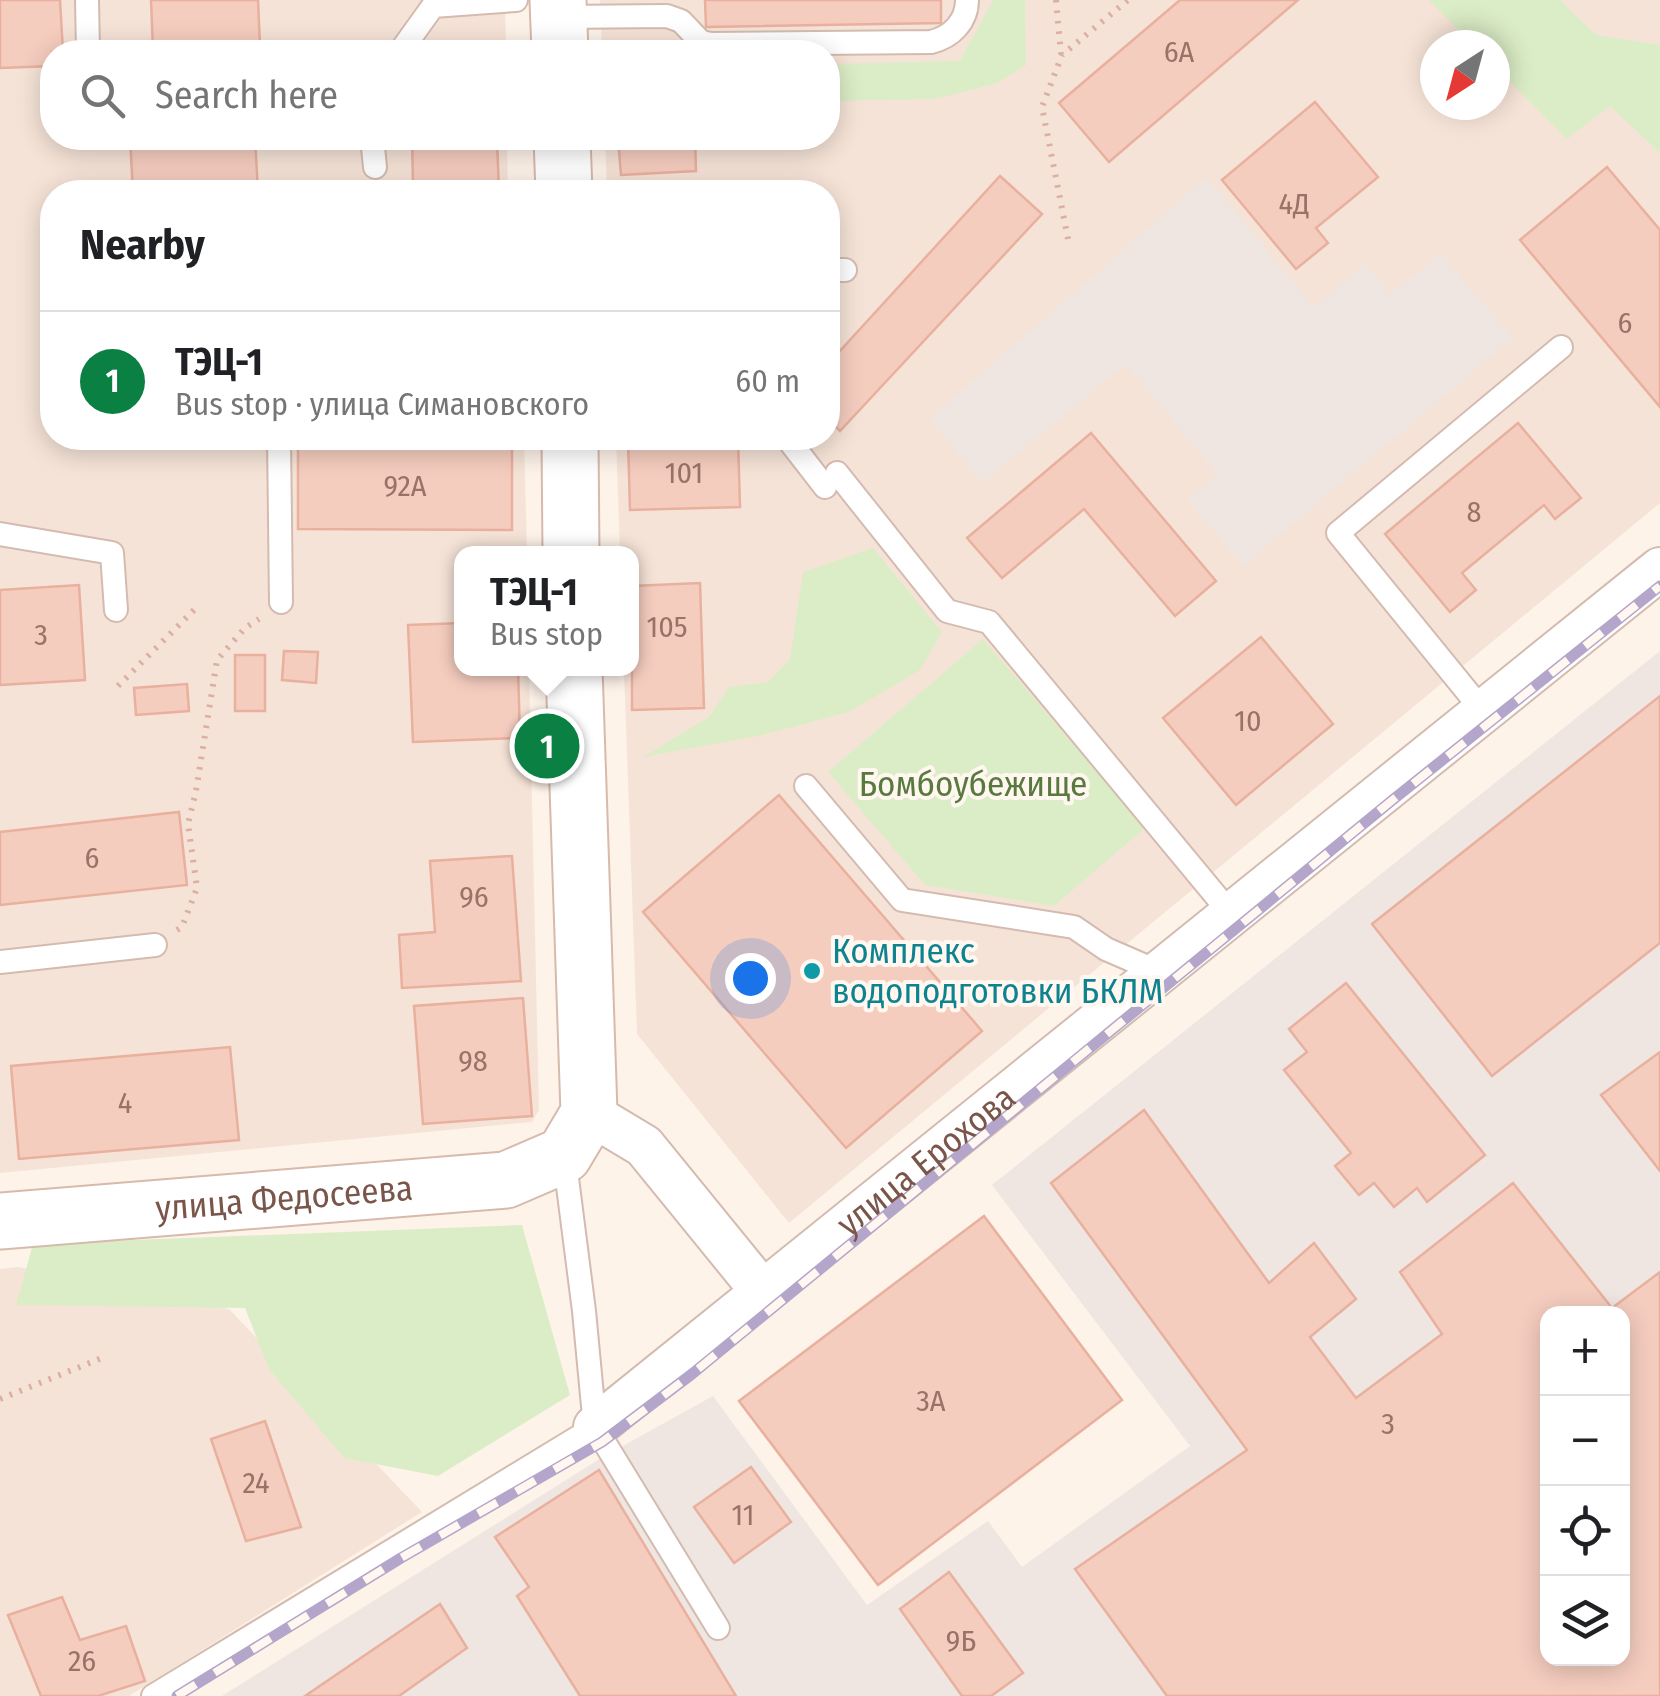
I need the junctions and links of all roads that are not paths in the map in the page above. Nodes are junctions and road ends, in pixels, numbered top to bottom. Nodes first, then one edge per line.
1 (87, 0) edge
2 (967, 0) edge
3 (548, 17) edge
4 (88, 40) edge
5 (409, 40) edge
6 (699, 40) edge
7 (840, 43) edge
8 (373, 150) edge
9 (562, 150) edge
10 (374, 167) dead end
11 (564, 180) edge
12 (1561, 346) dead end
13 (279, 450) edge
14 (570, 450) edge
15 (800, 450) edge
16 (0, 534) edge
17 (571, 546) edge
18 (1660, 568) edge
19 (276, 606) road end
20 (116, 610) dead end
21 (574, 676) edge
22 (1483, 711) junction
23 (806, 786) dead end
24 (1231, 914) junction
25 (155, 945) road end
26 (0, 962) edge
27 (1159, 972) junction
28 (577, 1134) junction
29 (0, 1221) edge
30 (762, 1291) junction
31 (594, 1427) junction
32 (718, 1628) dead end
33 (154, 1696) edge

1 - 4 lane
2 - 7 lane
3 - 5 lane
3 - 6 lane
8 - 10 lane
9 - 11 street
12 - 22 lane
13 - 19 lane
14 - 17 street
15 - 24 lane
16 - 20 lane
18 - 22 street, улица Ерохова
21 - 28 street
22 - 24 street, улица Ерохова
23 - 27 lane
24 - 27 street, улица Ерохова
25 - 26 lane
27 - 30 street, улица Ерохова
28 - 29 street, улица Федосеева
28 - 30 street
28 - 31 lane
30 - 31 street, улица Ерохова
31 - 32 lane
31 - 33 lane, улица Ерохова

